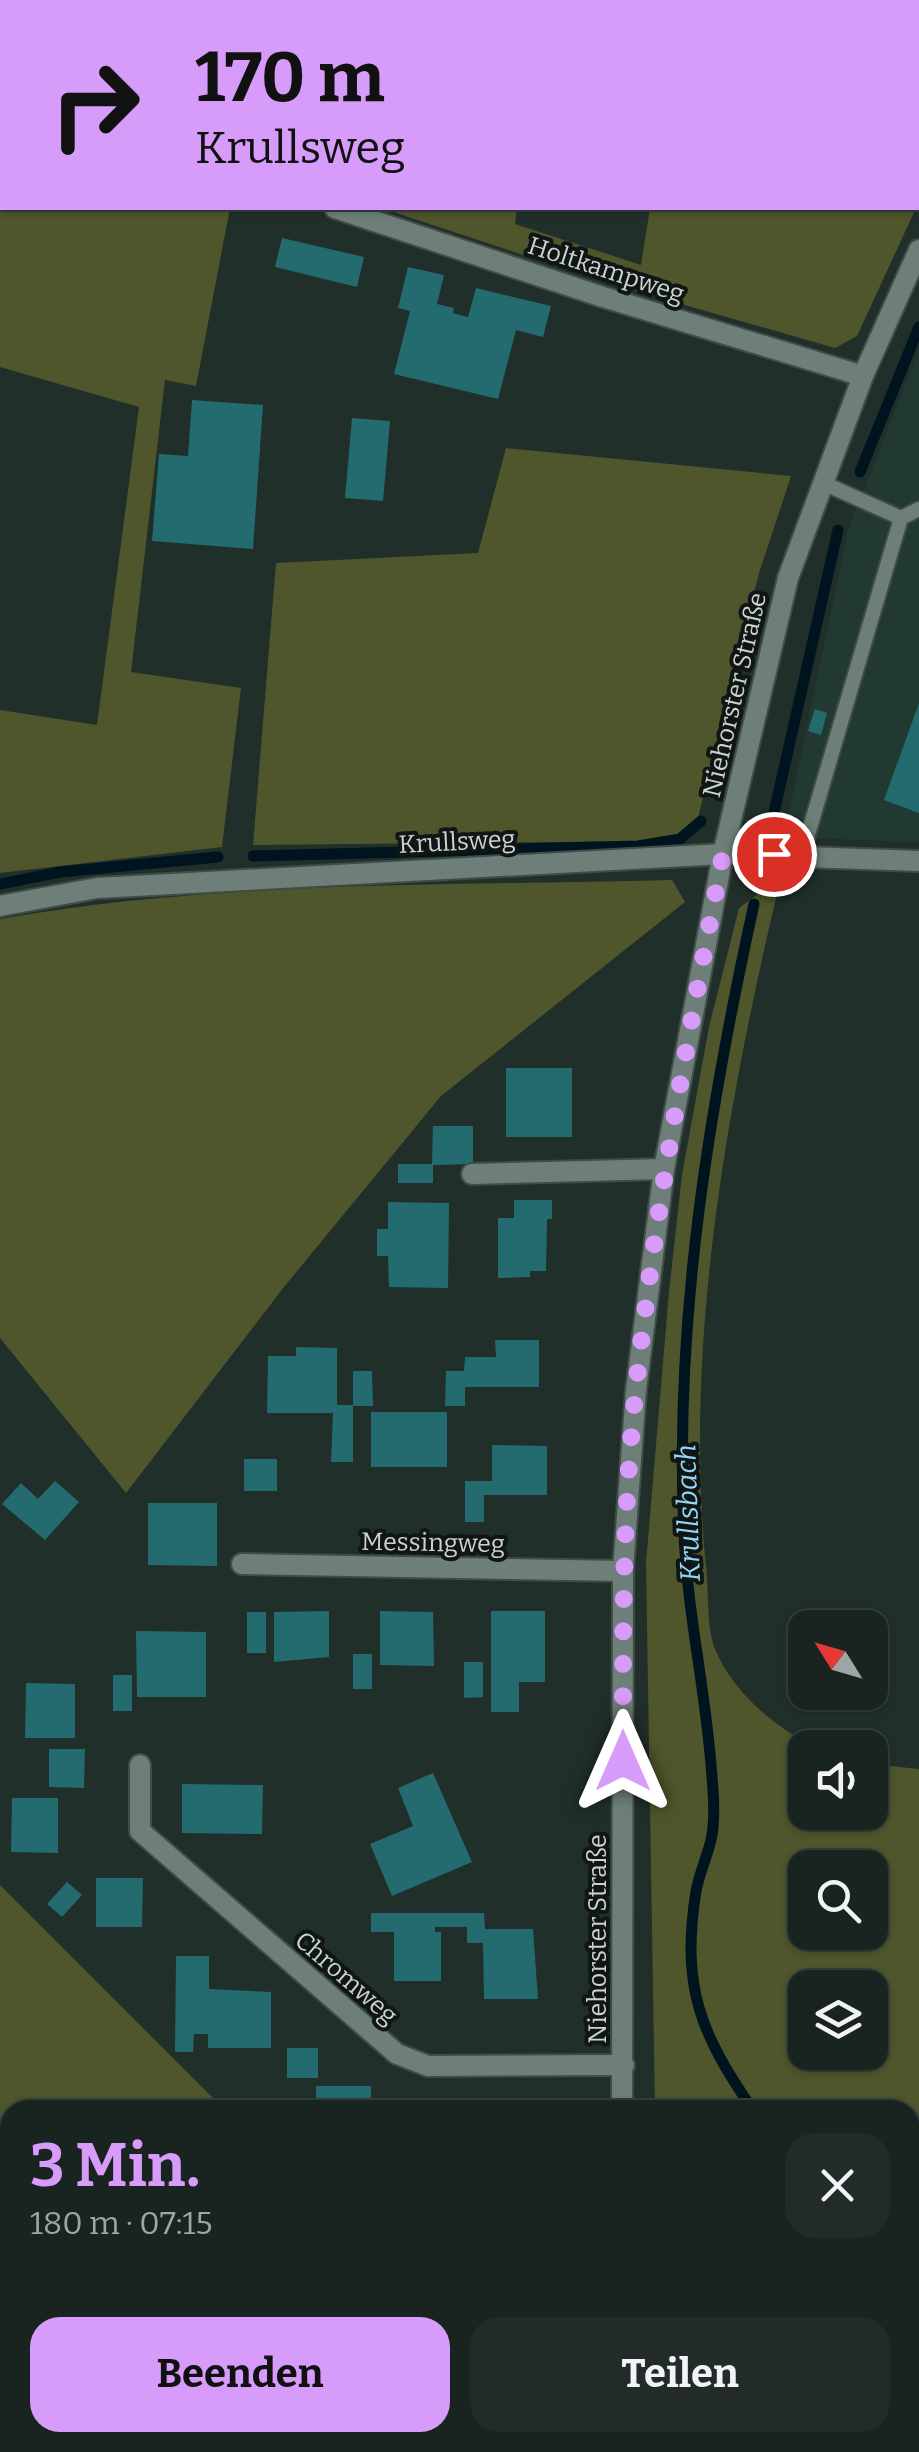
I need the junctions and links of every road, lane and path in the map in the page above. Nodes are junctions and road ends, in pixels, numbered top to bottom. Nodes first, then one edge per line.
1 (341, 210) edge
2 (919, 250) edge
3 (864, 376) junction
4 (824, 482) junction
5 (919, 509) edge
6 (901, 518) junction
7 (723, 854) junction
8 (802, 855) junction
9 (919, 861) edge
10 (0, 906) edge
11 (664, 1169) junction
12 (472, 1174) dead end
13 (242, 1564) dead end
14 (623, 1571) junction
15 (140, 1766) dead end
16 (624, 2065) junction
17 (622, 2100) edge

1 - 3 street, Holtkampweg
2 - 3 street, Niehorster Straße
3 - 4 street, Niehorster Straße
4 - 6 lane
4 - 7 street, Niehorster Straße
5 - 6 lane
6 - 8 lane
7 - 8 street, Krullsweg
7 - 10 street, Krullsweg
7 - 11 street, Niehorster Straße
8 - 9 street, Krullsweg
11 - 12 street
11 - 14 street, Niehorster Straße
13 - 14 street, Messingweg
14 - 16 street, Niehorster Straße
15 - 16 street, Chromweg
16 - 17 street, Niehorster Straße

